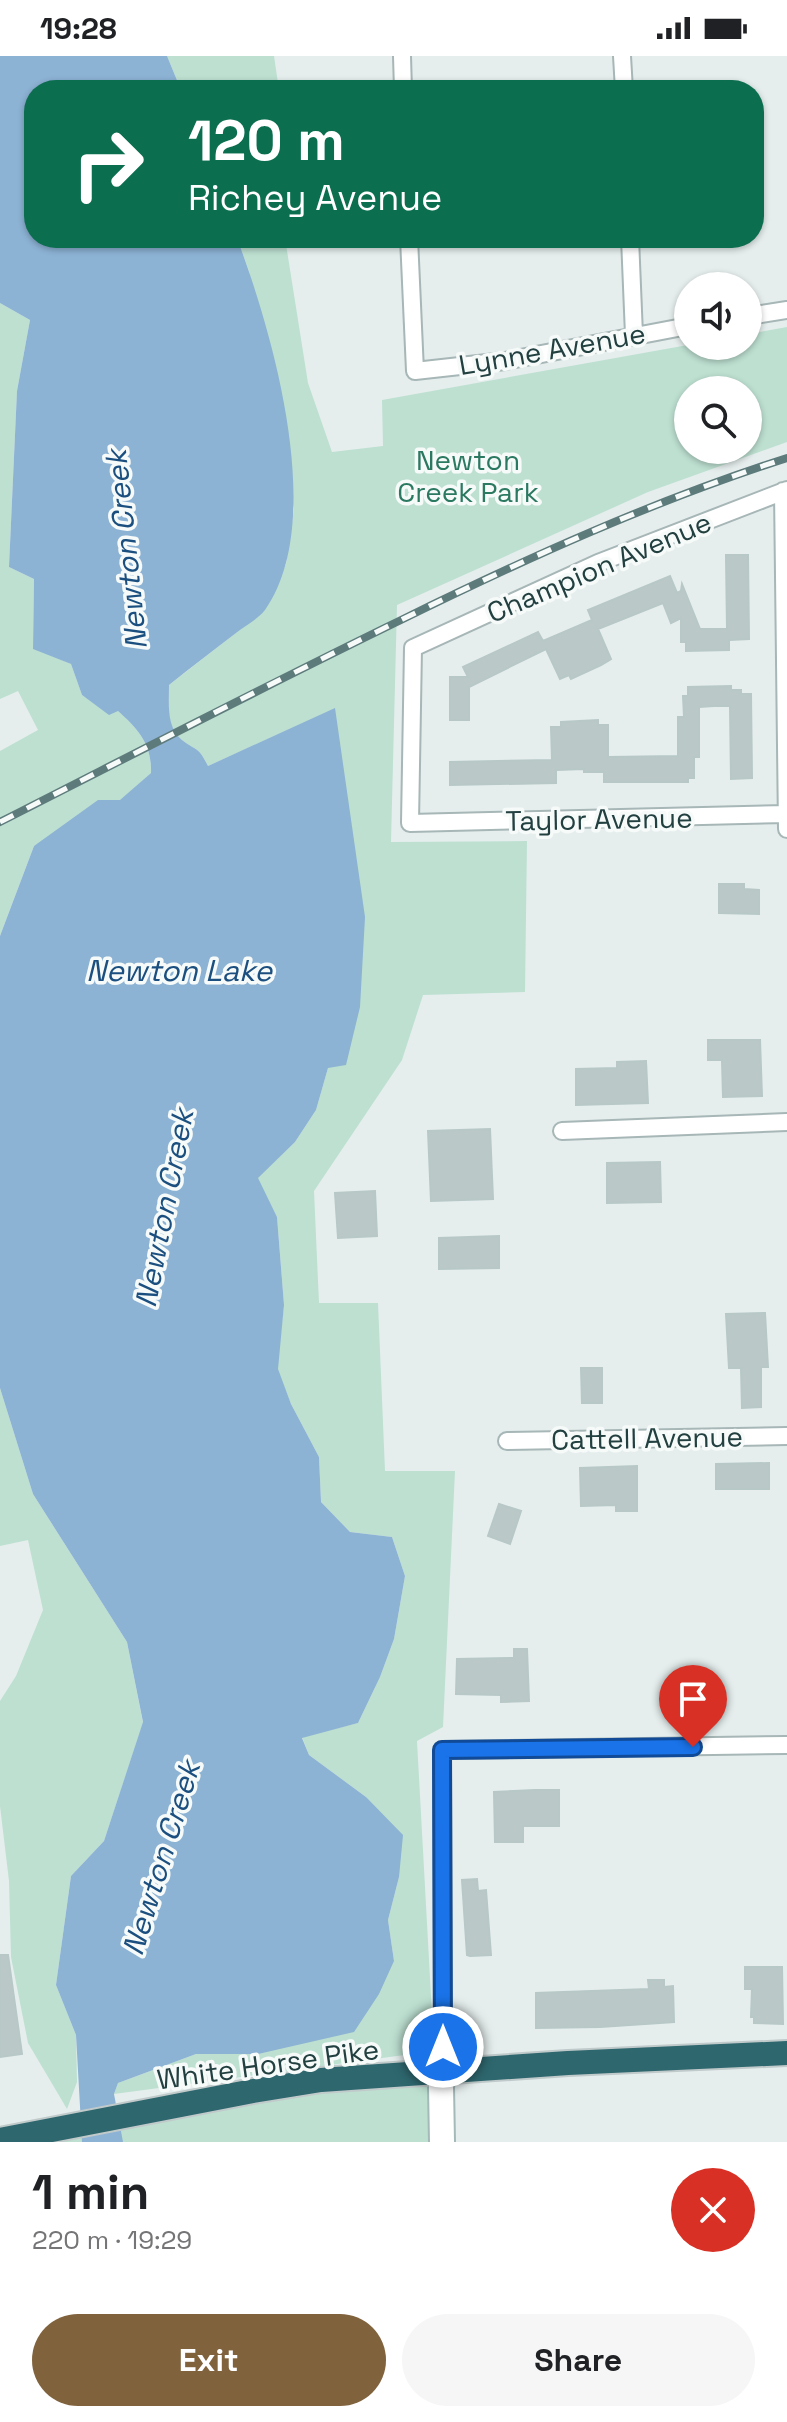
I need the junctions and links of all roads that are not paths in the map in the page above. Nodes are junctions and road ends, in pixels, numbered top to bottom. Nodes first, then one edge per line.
1 (402, 56) edge
2 (622, 56) edge
3 (403, 80) edge
4 (623, 80) edge
5 (409, 248) edge
6 (630, 248) edge
7 (787, 310) edge
8 (762, 314) edge
9 (674, 328) edge
10 (634, 335) junction
11 (785, 490) edge
12 (787, 814) edge
13 (410, 823) joint
14 (787, 829) edge
15 (787, 1122) edge
16 (562, 1131) dead end
17 (787, 1436) edge
18 (507, 1441) dead end
19 (787, 1745) edge
20 (787, 2053) edge
21 (443, 2072) junction
22 (0, 2140) edge
23 (442, 2142) edge

1 - 3 street
2 - 4 street
5 - 10 street, Lynne Avenue
6 - 10 street
7 - 8 street
9 - 10 street, Lynne Avenue
11 - 12 street
11 - 13 street, Champion Avenue
12 - 13 street, Taylor Avenue
12 - 14 street
15 - 16 street
17 - 18 street, Cattell Avenue
19 - 21 street
20 - 21 highway, White Horse Pike
21 - 22 highway, White Horse Pike
21 - 23 street

